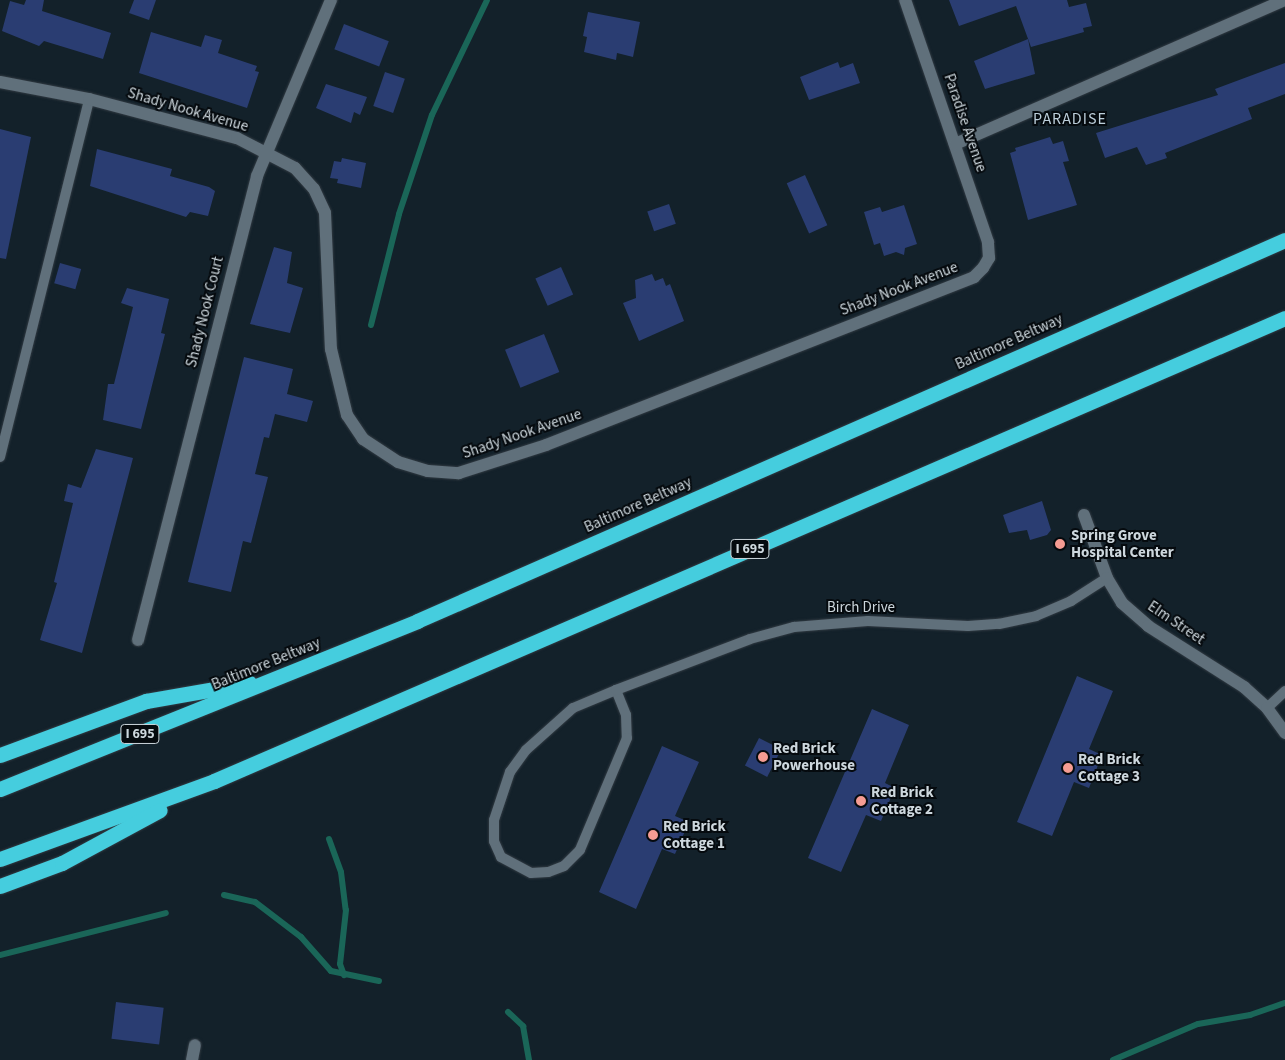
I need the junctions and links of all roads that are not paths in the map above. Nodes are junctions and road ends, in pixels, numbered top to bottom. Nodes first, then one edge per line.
1 (330, 0) edge
2 (905, 0) edge
3 (1285, 0) edge
4 (0, 82) edge
5 (90, 99) junction
6 (955, 144) junction
7 (268, 152) junction
8 (1285, 240) edge
9 (989, 258) joint
10 (1285, 318) edge
11 (0, 457) edge
12 (1084, 515) dead end
13 (1107, 578) junction
14 (138, 640) dead end
15 (280, 678) junction
16 (616, 690) junction
17 (1285, 691) edge
18 (1267, 708) junction
19 (1285, 732) edge
20 (0, 755) edge
21 (214, 781) junction
22 (0, 790) edge
23 (0, 859) edge
24 (0, 886) edge
25 (195, 1045) dead end
26 (192, 1060) edge

1 - 7 street, Shady Nook Court
2 - 6 street, Paradise Avenue
3 - 6 street
4 - 5 street, Shady Nook Avenue
5 - 7 street, Shady Nook Avenue
5 - 11 lane
6 - 9 street, Paradise Avenue
7 - 9 street, Shady Nook Avenue
7 - 14 street, Shady Nook Court
8 - 15 highway, Baltimore Beltway / I 695
10 - 21 highway, I 695
12 - 13 street, Elm Street
13 - 16 lane, Birch Drive
13 - 18 street, Elm Street
15 - 20 highway
15 - 22 highway, Baltimore Beltway / I 695
16 - 16 lane, Birch Drive
17 - 18 lane
18 - 19 street, Elm Street
21 - 23 highway, I 695
21 - 24 highway
25 - 26 street

